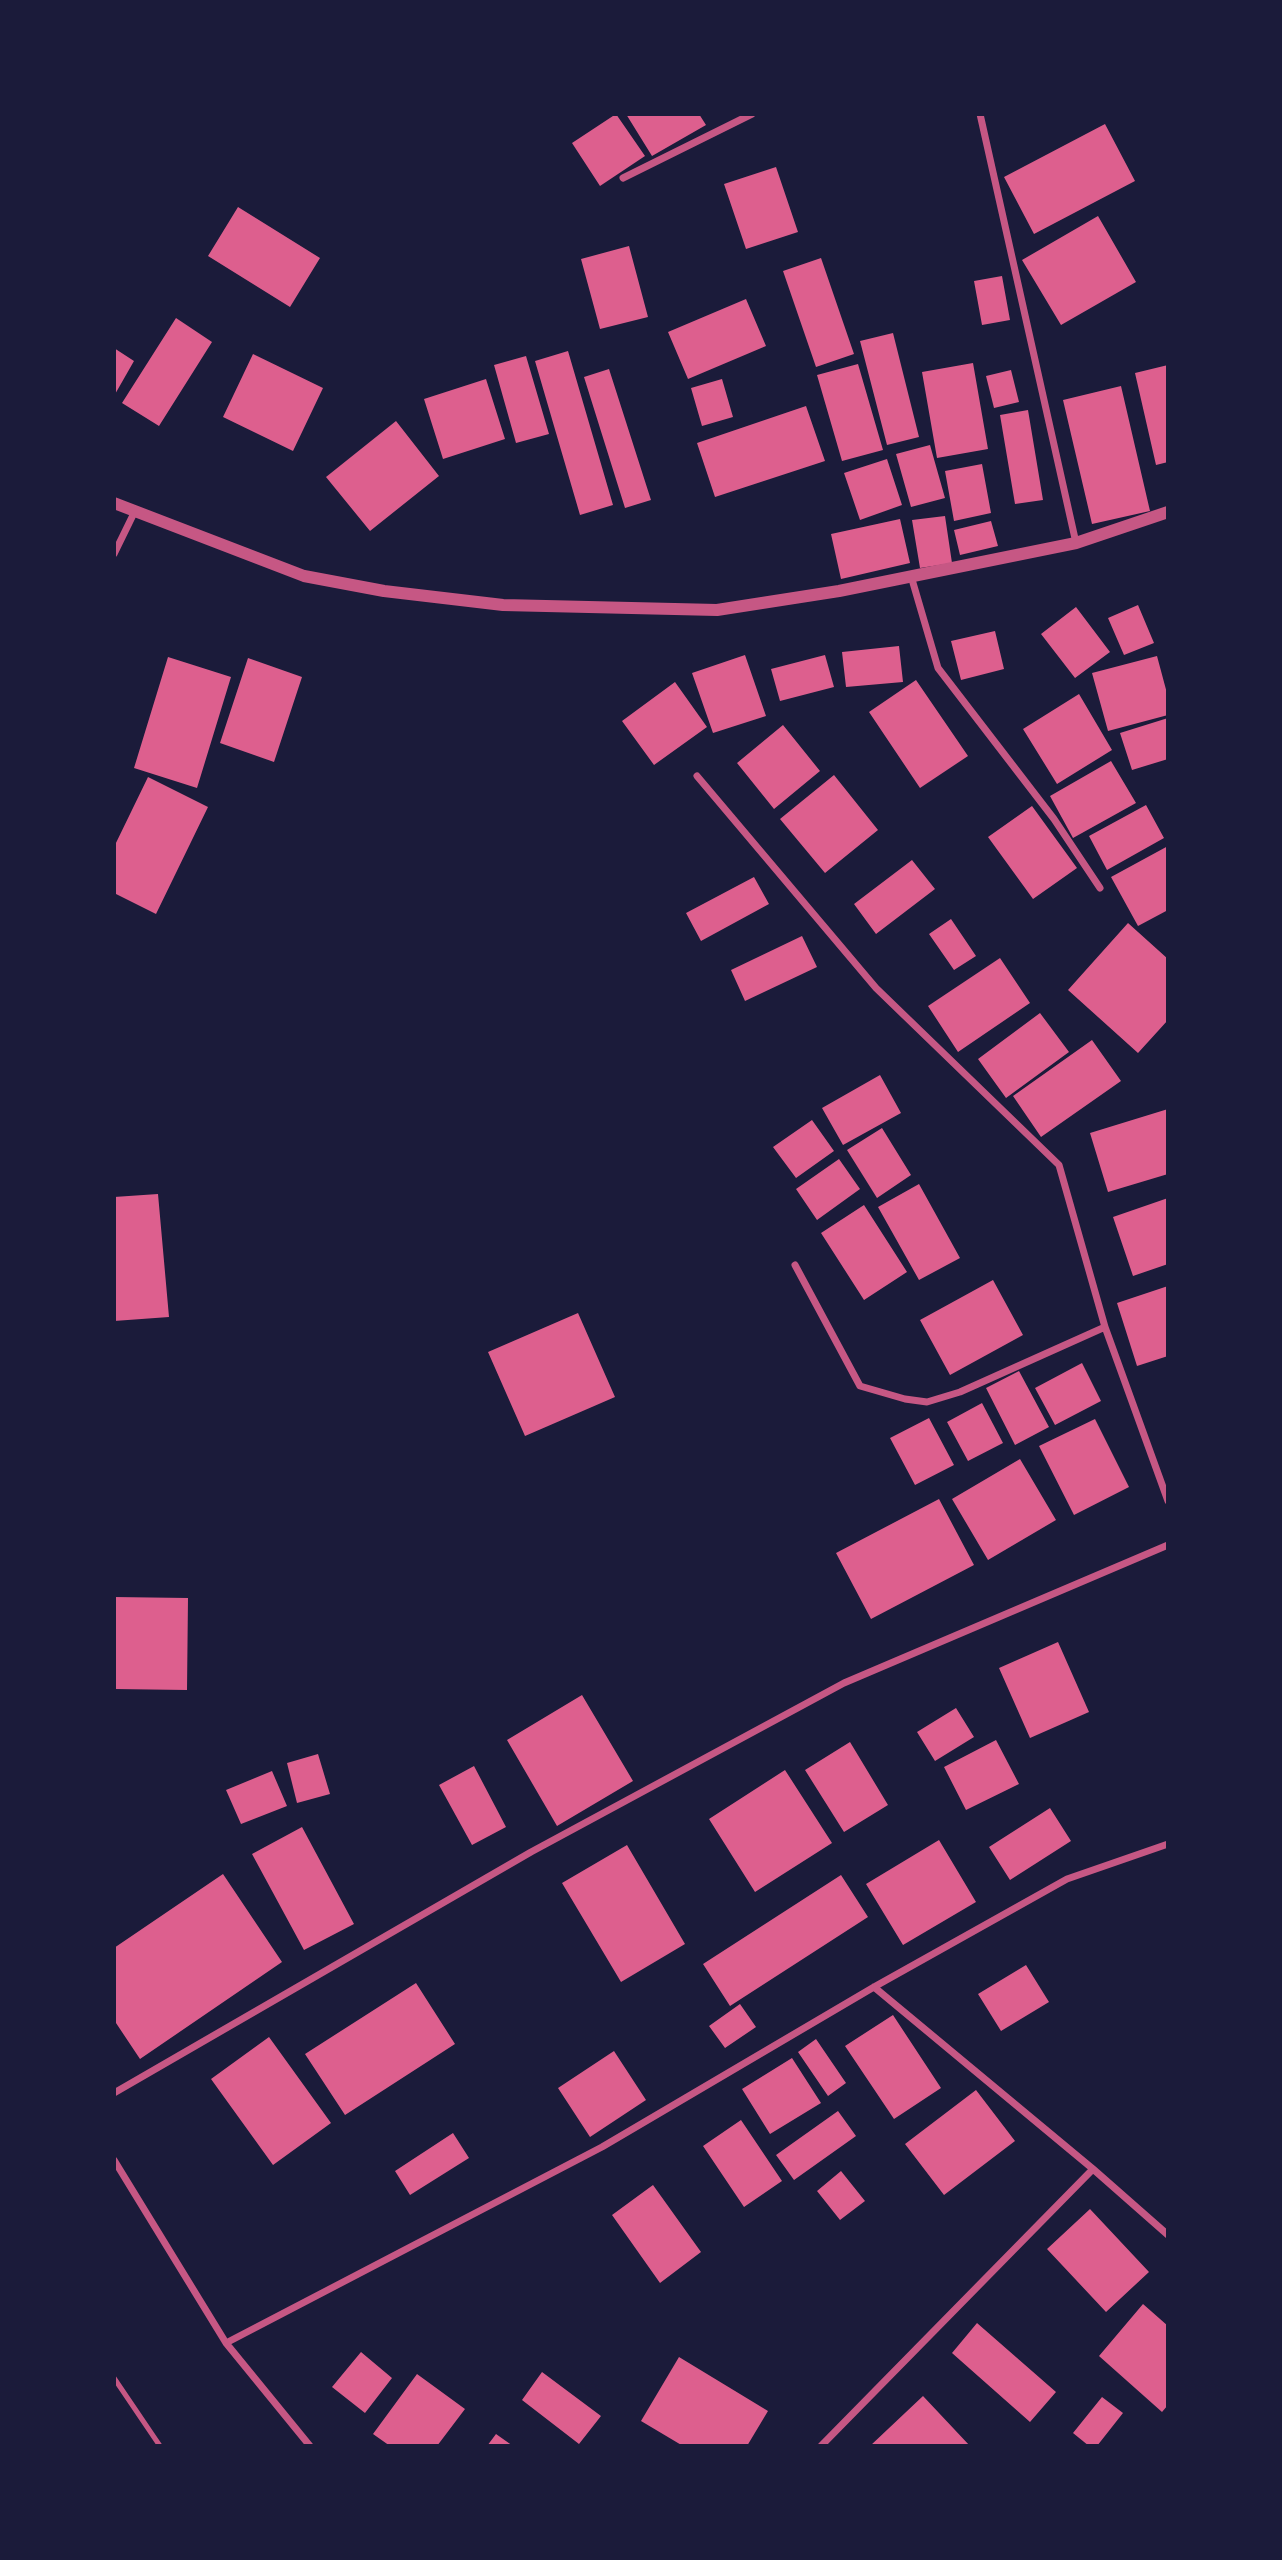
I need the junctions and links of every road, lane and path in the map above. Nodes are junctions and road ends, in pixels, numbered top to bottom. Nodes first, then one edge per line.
1 (752, 114) edge
2 (980, 114) edge
3 (623, 178) dead end
4 (114, 503) edge
5 (1168, 512) edge
6 (134, 513) junction
7 (1076, 544) junction
8 (114, 554) edge
9 (911, 576) junction
10 (697, 776) dead end
11 (1100, 888) dead end
12 (795, 1265) dead end
13 (1105, 1328) junction
14 (1168, 1501) edge
15 (1168, 1545) edge
16 (1168, 1844) edge
17 (874, 1987) junction
18 (114, 2093) edge
19 (114, 2160) edge
20 (1093, 2169) junction
21 (1168, 2235) edge
22 (226, 2343) junction
23 (114, 2378) edge
24 (160, 2446) edge
25 (310, 2446) edge
26 (821, 2446) edge

1 - 3 street
2 - 7 street
4 - 6 street
5 - 7 street
6 - 8 street
6 - 9 street
7 - 9 street
9 - 11 street
10 - 13 street
12 - 13 street
13 - 14 street
15 - 18 street
16 - 17 street
17 - 20 street
17 - 22 street
19 - 22 street
20 - 21 street
20 - 26 street
22 - 25 street
23 - 24 lane

